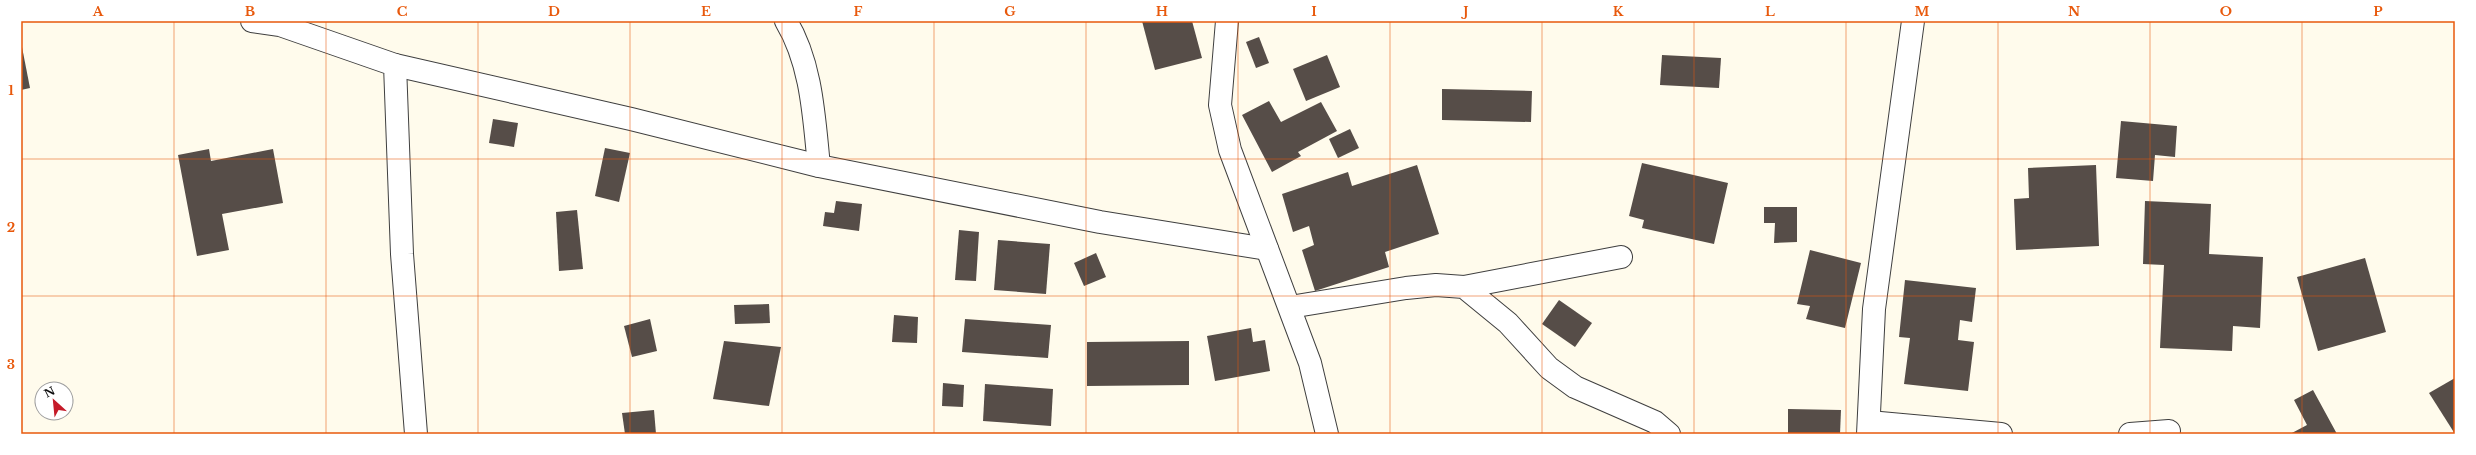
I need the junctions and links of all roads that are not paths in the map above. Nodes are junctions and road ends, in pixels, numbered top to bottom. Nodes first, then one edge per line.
1 (252, 21) edge
2 (786, 21) edge
3 (1227, 21) edge
4 (1913, 21) edge
5 (395, 66) junction
6 (819, 166) junction
7 (1267, 248) junction
8 (1621, 257) dead end
9 (1464, 287) junction
10 (1290, 307) junction
11 (1869, 428) edge
12 (2169, 431) dead end
13 (416, 434) edge
14 (1328, 434) edge
15 (1669, 434) edge
16 (2001, 434) edge
17 (2130, 434) edge

1 - 5 street
2 - 6 street
3 - 7 street
4 - 11 street
5 - 6 street
5 - 13 street
6 - 7 street
7 - 10 street
8 - 9 street
9 - 10 street
9 - 15 street
10 - 14 street
11 - 16 street
12 - 17 street

